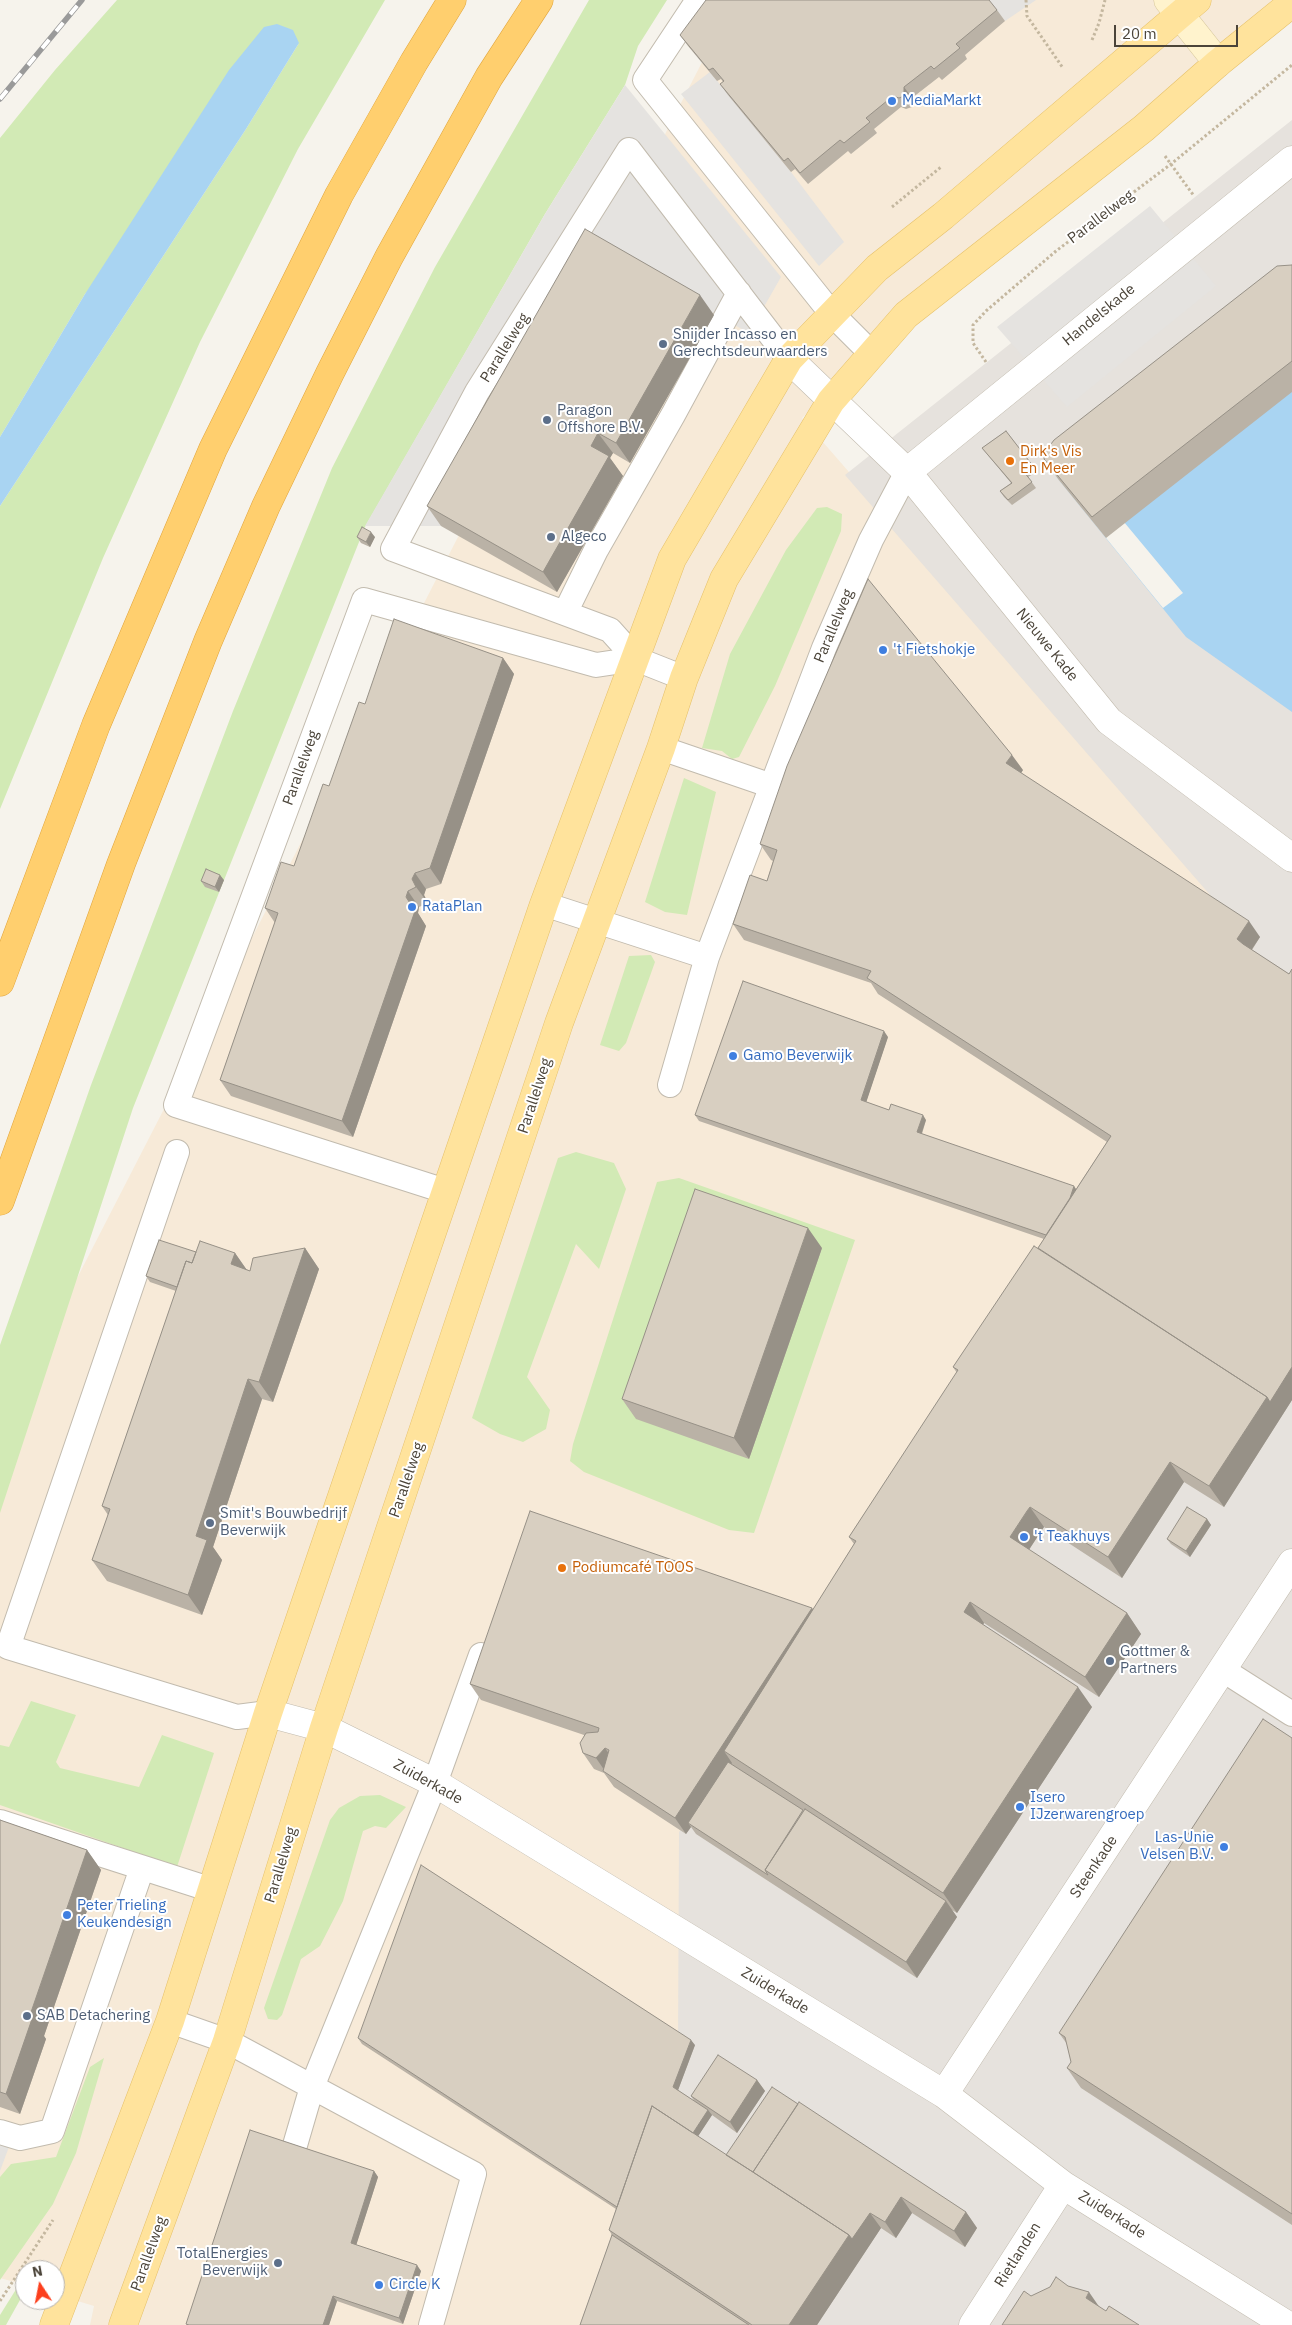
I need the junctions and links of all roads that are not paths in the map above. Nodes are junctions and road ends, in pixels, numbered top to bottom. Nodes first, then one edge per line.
1 (452, 0) edge
2 (538, 0) edge
3 (698, 0) edge
4 (1292, 3) edge
5 (1181, 5) edge
6 (1218, 63) junction
7 (1292, 160) edge
8 (739, 293) junction
9 (832, 314) junction
10 (872, 354) junction
11 (789, 359) junction
12 (831, 401) junction
13 (907, 472) junction
14 (565, 613) junction
15 (636, 659) junction
16 (684, 678) junction
17 (661, 748) junction
18 (772, 786) junction
19 (1292, 858) edge
20 (544, 904) junction
21 (596, 923) junction
22 (707, 958) junction
23 (0, 982) edge
24 (670, 1084) dead end
25 (177, 1152) dead end
26 (445, 1191) junction
27 (0, 1201) edge
28 (1292, 1563) edge
29 (488, 1635) edge
30 (1223, 1670) junction
31 (268, 1713) junction
32 (1292, 1714) edge
33 (324, 1728) junction
34 (435, 1783) junction
35 (0, 1822) edge
36 (142, 1868) junction
37 (212, 1890) junction
38 (170, 2022) junction
39 (227, 2041) junction
40 (312, 2087) junction
41 (944, 2094) junction
42 (0, 2132) edge
43 (1063, 2185) junction
44 (279, 2201) edge
45 (54, 2325) edge
46 (123, 2325) edge
47 (432, 2325) edge
48 (973, 2325) edge
49 (1287, 2325) edge

1 - 23 highway
2 - 27 highway
3 - 9 lane
4 - 6 main road, Parallelweg
5 - 6 main road
5 - 9 main road
6 - 10 main road, Parallelweg
7 - 13 street, Handelskade
8 - 11 lane, Parallelweg
8 - 14 lane
8 - 14 lane, Parallelweg
9 - 10 lane
9 - 11 main road
10 - 12 main road, Parallelweg
11 - 12 street, Parallelweg
11 - 15 main road
12 - 13 street, Nieuwe Kade
12 - 16 main road, Parallelweg
13 - 18 lane, Parallelweg
13 - 19 street, Nieuwe Kade
14 - 15 lane, Parallelweg
15 - 16 lane
15 - 20 main road
15 - 26 lane, Parallelweg
16 - 17 main road, Parallelweg
17 - 18 lane
17 - 21 main road, Parallelweg
18 - 22 lane, Parallelweg
20 - 21 lane
20 - 26 main road
21 - 22 lane
21 - 33 main road, Parallelweg
22 - 24 lane, Parallelweg
25 - 31 lane, Zuiderkade
26 - 31 main road
28 - 30 street, Steenkade
29 - 34 lane
30 - 32 lane
30 - 41 street, Steenkade
31 - 33 street, Zuiderkade
31 - 37 main road
33 - 34 street, Zuiderkade
33 - 39 main road, Parallelweg
34 - 40 lane
34 - 41 street, Zuiderkade
35 - 36 lane
36 - 37 lane
36 - 42 lane
37 - 38 main road
38 - 39 lane
38 - 45 main road
39 - 40 lane
39 - 46 main road, Parallelweg
40 - 44 lane
40 - 47 lane
41 - 43 street, Zuiderkade
43 - 48 street, Rietlanden
43 - 49 street, Zuiderkade

